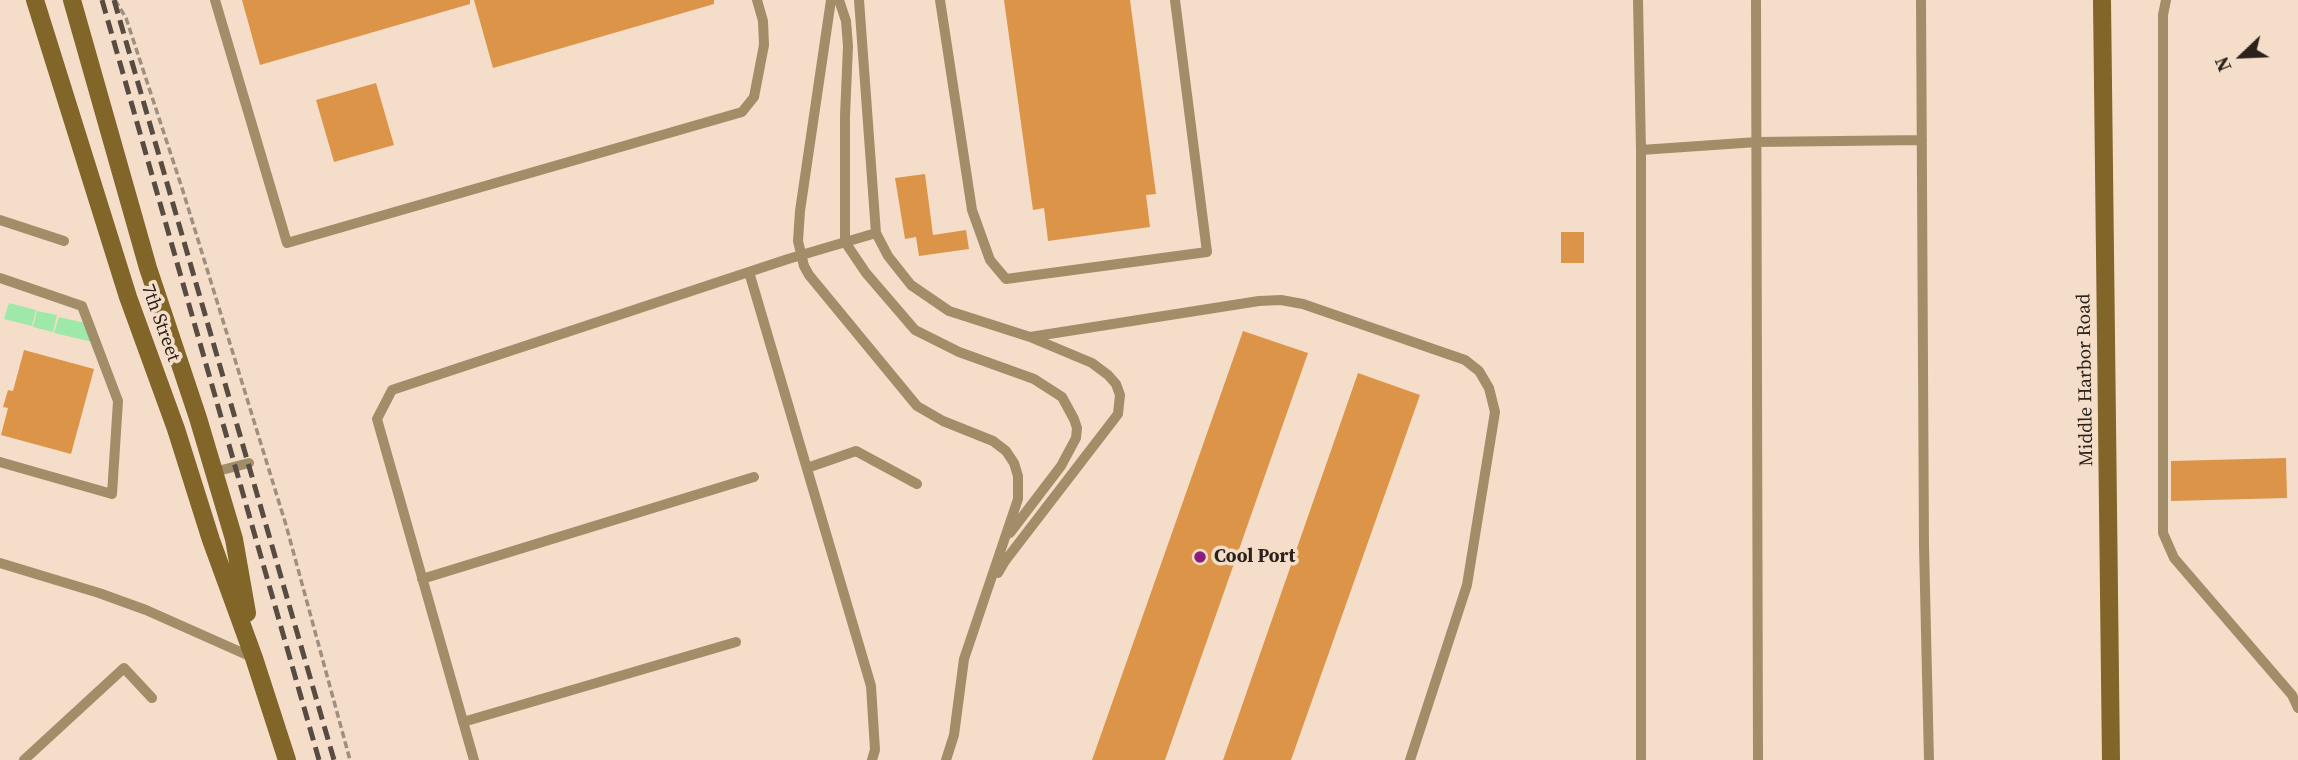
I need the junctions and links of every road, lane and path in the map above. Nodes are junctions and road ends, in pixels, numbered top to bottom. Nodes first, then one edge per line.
1 (35, 0) edge
2 (72, 0) edge
3 (115, 0) edge
4 (215, 0) edge
5 (757, 0) edge
6 (831, 0) edge
7 (839, 0) edge
8 (859, 0) edge
9 (940, 0) edge
10 (1175, 0) edge
11 (1638, 0) edge
12 (1755, 0) edge
13 (1921, 0) edge
14 (2102, 0) edge
15 (2166, 0) edge
16 (1922, 140) junction
17 (1757, 142) junction
18 (1641, 150) junction
19 (0, 220) edge
20 (876, 233) junction
21 (64, 241) dead end
22 (845, 242) junction
23 (800, 256) junction
24 (749, 272) junction
25 (0, 278) edge
26 (1030, 337) junction
27 (0, 461) edge
28 (248, 463) dead end
29 (807, 468) junction
30 (214, 472) junction
31 (754, 477) dead end
32 (917, 484) dead end
33 (1005, 540) junction
34 (0, 563) edge
35 (422, 579) junction
36 (981, 606) junction
37 (736, 642) dead end
38 (254, 658) junction
39 (152, 698) dead end
40 (2298, 709) edge
41 (463, 722) junction
42 (24, 760) edge
43 (287, 760) edge
44 (351, 760) edge
45 (474, 760) edge
46 (872, 760) edge
47 (946, 760) edge
48 (1410, 760) edge
49 (1641, 760) edge
50 (1758, 760) edge
51 (1929, 760) edge
52 (2111, 760) edge

1 - 38 main road, 7th Street
2 - 30 main road, 7th Street
3 - 44 path
4 - 5 lane
6 - 23 lane
7 - 22 lane
8 - 20 lane
9 - 10 lane
11 - 18 lane
12 - 17 lane
13 - 16 lane
14 - 52 main road, Middle Harbor Road
15 - 40 lane
16 - 17 lane
16 - 51 lane
17 - 18 lane
17 - 50 lane
18 - 49 lane
19 - 21 lane
20 - 22 lane
20 - 26 lane
22 - 23 lane
22 - 33 lane
23 - 24 lane
23 - 33 lane
24 - 29 lane
24 - 35 lane
25 - 27 lane
26 - 36 lane
26 - 48 lane
28 - 30 lane
29 - 32 lane
29 - 46 lane
30 - 38 main road, 7th Street
31 - 35 lane
33 - 36 lane
34 - 38 lane
35 - 41 lane
36 - 47 lane
37 - 41 lane
38 - 43 main road, 7th Street
39 - 42 lane
41 - 45 lane

